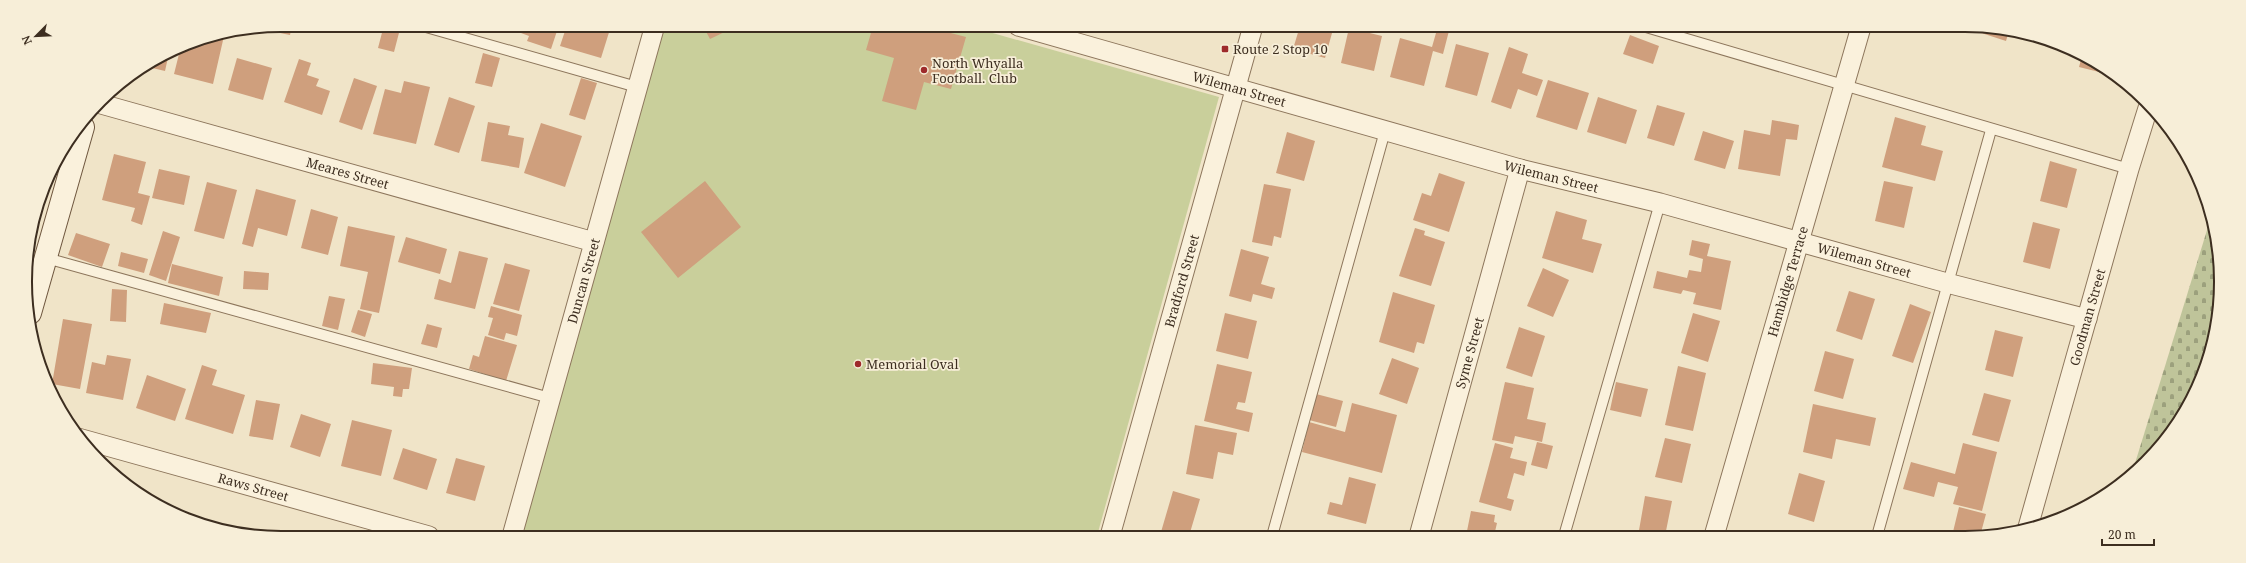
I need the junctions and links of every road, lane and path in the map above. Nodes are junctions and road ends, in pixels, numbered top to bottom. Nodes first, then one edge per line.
1 (444, 32) edge
2 (653, 32) edge
3 (1039, 32) edge
4 (1251, 32) edge
5 (1663, 32) edge
6 (1859, 32) edge
7 (1844, 84) junction
8 (637, 87) junction
9 (1235, 88) junction
10 (105, 105) edge
11 (2147, 111) edge
12 (1991, 130) junction
13 (1385, 131) junction
14 (81, 134) edge
15 (1520, 169) junction
16 (2129, 169) junction
17 (1660, 203) junction
18 (1798, 241) junction
19 (594, 242) junction
20 (46, 258) junction
21 (1947, 283) junction
22 (33, 302) edge
23 (2087, 319) junction
24 (550, 398) junction
25 (91, 442) edge
26 (2029, 522) edge
27 (411, 531) edge
28 (513, 531) edge
29 (1111, 531) edge
30 (1273, 531) edge
31 (1420, 531) edge
32 (1565, 531) edge
33 (1715, 531) edge
34 (1878, 531) edge

1 - 8 lane
2 - 8 street, Duncan Street
3 - 9 street, Wileman Street
4 - 9 street, Bradford Street
5 - 7 lane
6 - 7 street, Hambidge Terrace
7 - 12 lane
7 - 18 street, Hambidge Terrace
8 - 19 street, Duncan Street
9 - 13 street, Wileman Street
9 - 29 street, Bradford Street
10 - 19 street, Meares Street
11 - 16 street, Goodman Street
12 - 16 lane
12 - 21 lane
13 - 15 street, Wileman Street
13 - 30 lane
14 - 20 main road
15 - 17 street, Wileman Street
15 - 31 street, Syme Street
16 - 23 street, Goodman Street
17 - 18 street, Wileman Street
17 - 32 lane
18 - 21 street, Wileman Street
18 - 33 street, Hambidge Terrace
19 - 24 street, Duncan Street
20 - 22 main road
20 - 24 lane
21 - 23 street, Wileman Street
21 - 34 lane
23 - 26 street, Goodman Street
24 - 28 street, Duncan Street
25 - 27 street, Raws Street

